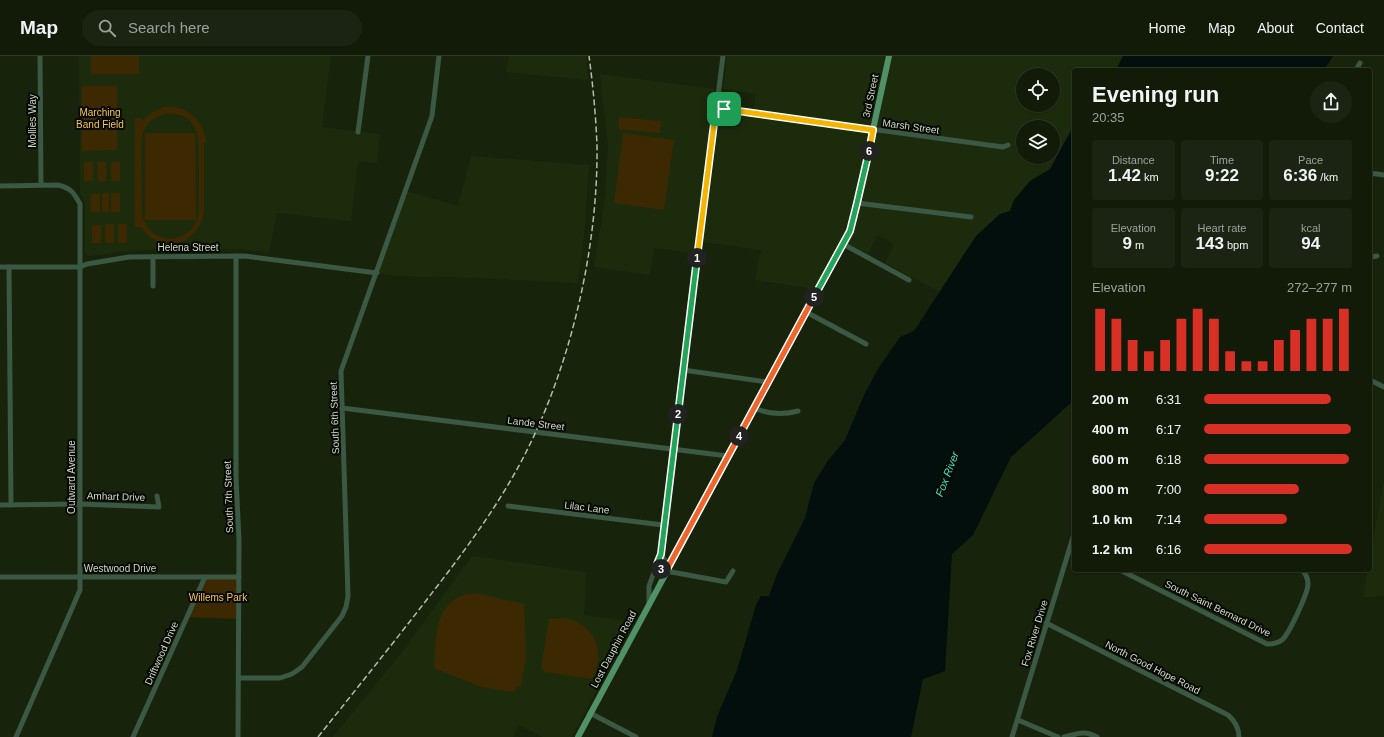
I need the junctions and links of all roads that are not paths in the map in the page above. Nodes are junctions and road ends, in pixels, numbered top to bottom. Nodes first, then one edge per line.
1 (40, 56) edge
2 (368, 56) edge
3 (439, 56) edge
4 (723, 56) edge
5 (889, 56) edge
6 (1360, 63) dead end
7 (1357, 68) edge
8 (716, 108) junction
9 (873, 130) junction
10 (358, 132) dead end
11 (1008, 145) dead end
12 (1372, 173) edge
13 (1384, 175) edge
14 (41, 185) junction
15 (0, 186) edge
16 (857, 203) junction
17 (971, 217) dead end
18 (843, 244) junction
19 (236, 256) junction
20 (1378, 256) dead end
21 (153, 257) junction
22 (1372, 258) edge
23 (0, 267) edge
24 (9, 267) junction
25 (80, 267) junction
26 (376, 273) junction
27 (909, 280) dead end
28 (153, 286) dead end
29 (806, 312) junction
30 (866, 344) dead end
31 (683, 370) junction
32 (1372, 381) edge
33 (768, 382) junction
34 (1384, 387) edge
35 (342, 408) junction
36 (754, 408) junction
37 (798, 411) dead end
38 (673, 449) junction
39 (728, 456) junction
40 (157, 496) dead end
41 (80, 504) junction
42 (0, 505) edge
43 (11, 505) junction
44 (508, 506) dead end
45 (663, 525) junction
46 (1072, 546) edge
47 (661, 554) junction
48 (657, 564) junction
49 (666, 571) junction
50 (733, 571) dead end
51 (1124, 572) edge
52 (1304, 572) edge
53 (0, 577) edge
54 (81, 577) junction
55 (205, 577) junction
56 (239, 577) junction
57 (649, 604) junction
58 (1046, 623) junction
59 (239, 678) junction
60 (590, 714) junction
61 (1018, 720) junction
62 (16, 737) edge
63 (133, 737) edge
64 (238, 737) edge
65 (578, 737) edge
66 (636, 737) edge
67 (1012, 737) edge
68 (1058, 737) edge
69 (1064, 737) edge
70 (1097, 737) edge
71 (1239, 737) edge

1 - 14 street, Mollies Way
2 - 10 street
3 - 26 street, South 6th Street
4 - 8 street
5 - 9 main road, 3rd Street
6 - 7 street
8 - 9 street, Marsh Street
8 - 31 street
9 - 11 street, Marsh Street
9 - 16 main road, 3rd Street
12 - 13 street
14 - 15 street
14 - 25 street, Outward Avenue
16 - 17 street
16 - 18 main road, 3rd Street
18 - 27 street
18 - 29 main road, 3rd Street
19 - 21 street, Helena Street
19 - 26 street, Helena Street
19 - 56 street, South 7th Street
20 - 22 street
21 - 25 street, Helena Street
21 - 28 street
23 - 24 street, Helena Street
24 - 25 street, Helena Street
24 - 43 street
25 - 41 street, Outward Avenue
26 - 35 street, South 6th Street
29 - 30 street
29 - 33 main road, 3rd Street
31 - 33 street
31 - 38 street
32 - 34 street
33 - 36 main road, 3rd Street
35 - 38 street, Lande Street
35 - 59 street, South 6th Street
36 - 37 street
36 - 39 main road, 3rd Street
38 - 39 street, Lande Street
38 - 45 street
39 - 49 main road, 3rd Street
40 - 41 street, Amhart Drive
41 - 43 street, Amhart Drive
41 - 54 street, Outward Avenue
42 - 43 street, Amhart Drive
44 - 45 street, Lilac Lane
45 - 47 street
46 - 58 street, Fox River Drive
47 - 48 street
47 - 49 street
48 - 49 street
48 - 57 street
49 - 50 street
49 - 57 main road, Lost Dauphin Road
51 - 52 street, South Saint Bernard Drive
53 - 54 street, Westwood Drive
54 - 55 street, Westwood Drive
54 - 62 street, Outward Avenue
55 - 56 street, Westwood Drive
55 - 63 street, Driftwood Drive
56 - 59 street, South 7th Street
57 - 60 main road, Lost Dauphin Road
58 - 61 street, Fox River Drive
58 - 71 street, North Good Hope Road
59 - 64 street, South 7th Street
60 - 65 main road, Lost Dauphin Road
60 - 66 street
61 - 67 street, Fox River Drive
61 - 68 street
69 - 70 street

